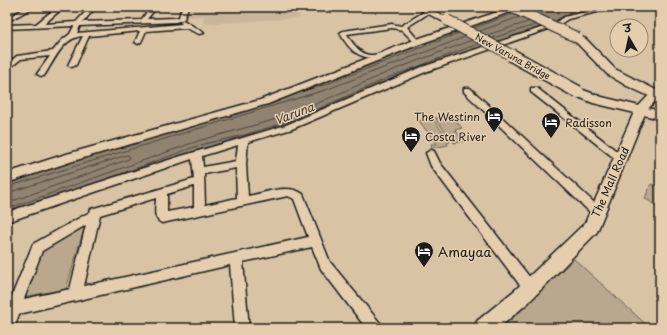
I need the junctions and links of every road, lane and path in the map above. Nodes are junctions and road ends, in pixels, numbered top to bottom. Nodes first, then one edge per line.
1 (31, 7) edge
2 (61, 7) edge
3 (93, 7) edge
4 (154, 7) edge
5 (186, 7) edge
6 (510, 7) edge
7 (520, 7) edge
8 (615, 7) edge
9 (423, 9) edge
10 (417, 17) junction
11 (180, 19) junction
12 (7, 20) edge
13 (142, 22) junction
14 (78, 24) junction
15 (37, 26) junction
16 (187, 26) junction
17 (392, 26) junction
18 (7, 27) edge
19 (144, 30) junction
20 (404, 30) junction
21 (201, 33) dead end
22 (73, 34) junction
23 (87, 34) junction
24 (138, 42) dead end
25 (417, 42) junction
26 (56, 53) junction
27 (382, 56) junction
28 (72, 64) dead end
29 (7, 68) edge
30 (41, 74) dead end
31 (467, 90) dead end
32 (534, 90) dead end
33 (658, 96) edge
34 (641, 110) junction
35 (660, 115) edge
36 (243, 141) junction
37 (197, 154) junction
38 (431, 154) dead end
39 (621, 159) junction
40 (241, 164) junction
41 (198, 176) junction
42 (7, 178) edge
43 (162, 192) junction
44 (243, 201) junction
45 (200, 210) junction
46 (597, 212) junction
47 (93, 215) junction
48 (7, 217) edge
49 (315, 241) junction
50 (236, 258) junction
51 (530, 288) junction
52 (76, 293) junction
53 (14, 308) junction
54 (7, 326) edge
55 (242, 328) edge
56 (375, 328) edge
57 (484, 328) edge

1 - 12 street
2 - 15 street
3 - 14 street
4 - 13 street
5 - 11 street
6 - 33 main road, bridge
7 - 25 street
8 - 36 street
9 - 10 street
9 - 34 main road, New Varuna Bridge, bridge
10 - 17 street
10 - 20 street
11 - 13 street
11 - 16 street
13 - 14 street
14 - 15 street
14 - 22 street
15 - 18 street
16 - 19 street
16 - 21 street
17 - 20 street
17 - 27 street
19 - 23 street
19 - 24 street
20 - 25 street
22 - 23 street
22 - 26 street
23 - 28 street
25 - 27 street
26 - 29 street
26 - 30 street
27 - 42 street
31 - 46 street
32 - 39 street
33 - 34 street, The Mall Road
34 - 35 main road, New Varuna Bridge
34 - 39 street, The Mall Road
36 - 37 street
36 - 40 street
37 - 41 street
37 - 48 street
38 - 51 street
39 - 46 street, The Mall Road
40 - 41 street
40 - 44 street
41 - 43 street
41 - 45 street
43 - 45 street
43 - 47 street
44 - 45 street
44 - 49 street
46 - 51 street, The Mall Road
47 - 52 street
47 - 53 street
49 - 50 street
49 - 56 street
50 - 52 street
50 - 55 street
51 - 57 street, The Mall Road
52 - 53 street
53 - 54 street

